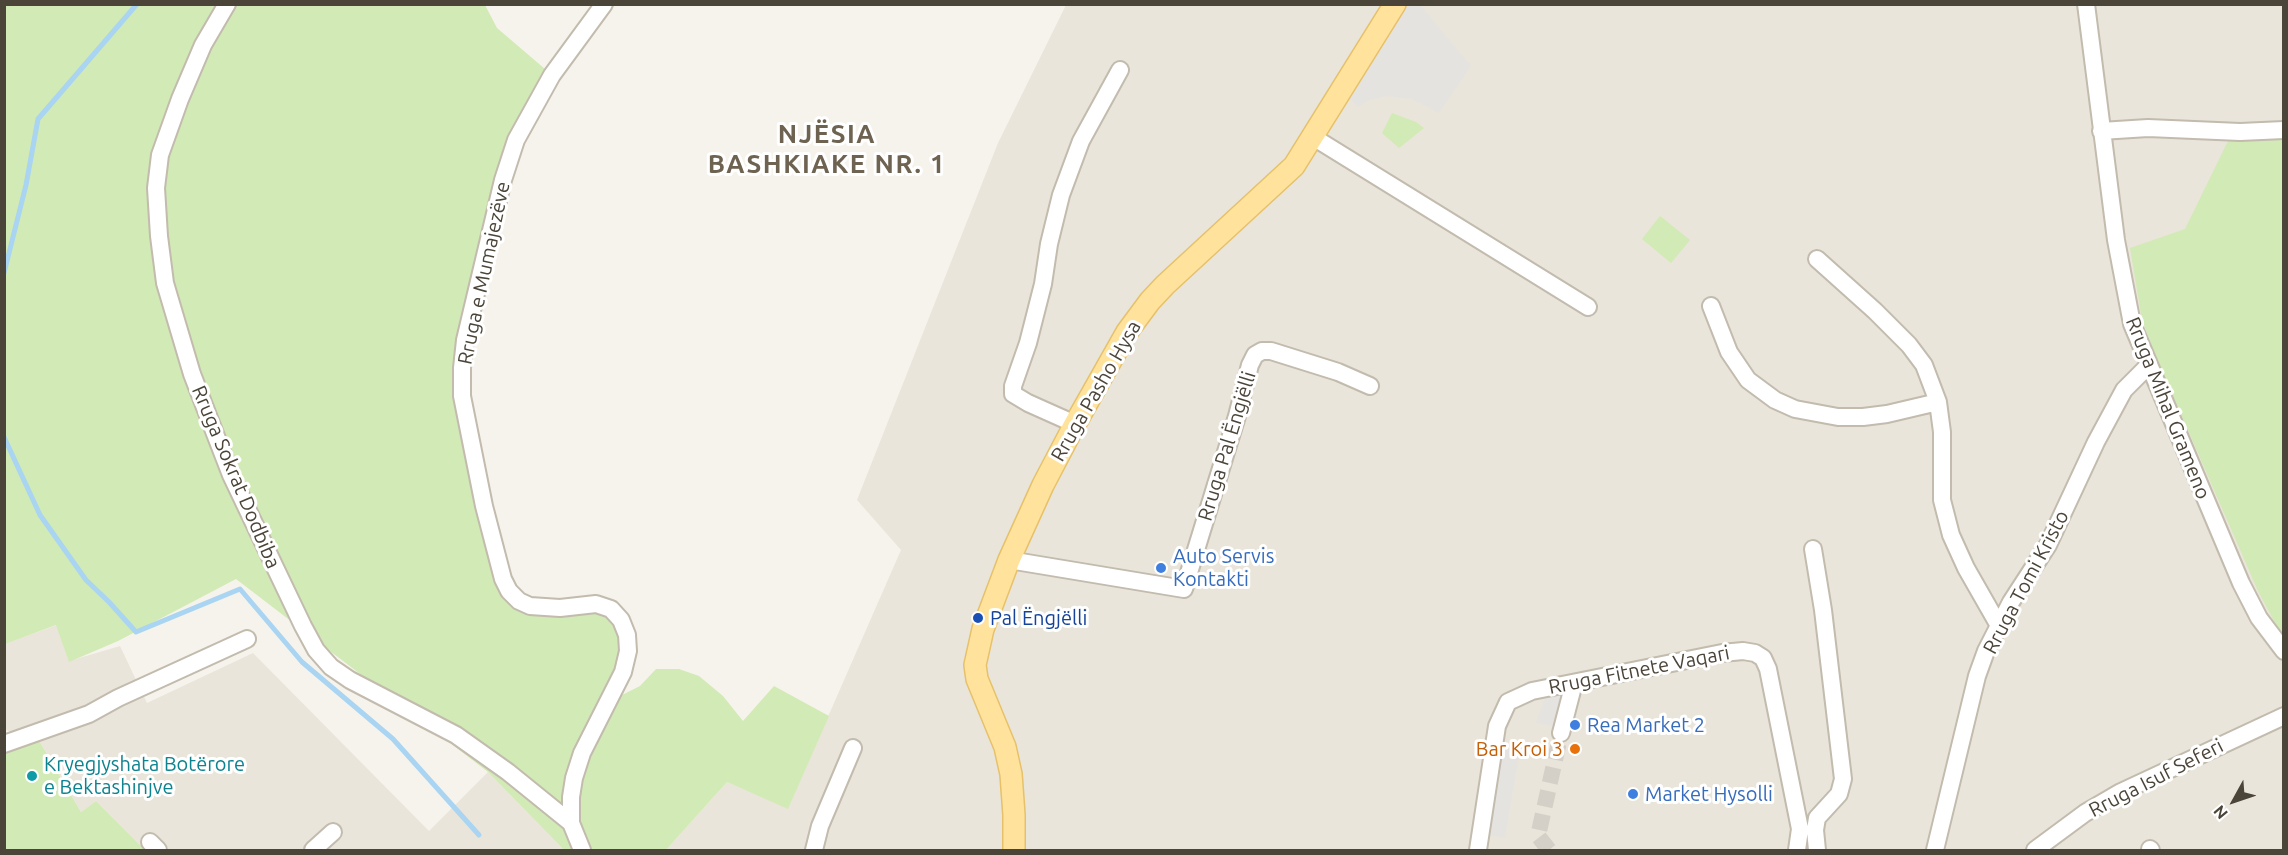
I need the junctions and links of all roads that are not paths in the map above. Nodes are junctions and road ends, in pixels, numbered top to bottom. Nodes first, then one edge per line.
1 (227, 4) edge
2 (604, 4) edge
3 (1395, 4) edge
4 (2086, 4) edge
5 (1120, 70) dead end
6 (2283, 130) edge
7 (2101, 131) junction
8 (1313, 137) junction
9 (1817, 259) dead end
10 (1711, 306) dead end
11 (1588, 307) dead end
12 (2148, 366) junction
13 (1370, 387) dead end
14 (1938, 402) junction
15 (1075, 424) junction
16 (1813, 549) dead end
17 (1009, 560) junction
18 (1998, 624) junction
19 (247, 639) dead end
20 (2283, 651) edge
21 (1574, 682) junction
22 (2283, 716) edge
23 (1561, 733) tunnel mouth
24 (4, 744) edge
25 (853, 748) dead end
26 (572, 823) junction
27 (333, 832) dead end
28 (313, 850) edge
29 (582, 850) edge
30 (814, 850) edge
31 (1014, 850) edge
32 (1478, 850) edge
33 (1797, 850) edge
34 (1817, 850) edge
35 (1935, 850) edge
36 (2035, 850) edge

1 - 26 street, Rruga Sokrat Dodbiba
2 - 26 street, Rruga e Mumajezëve
3 - 8 main road, Rruga Pasho Hysa
4 - 7 street, Rruga Mihal Grameno
5 - 15 street
6 - 7 street
7 - 12 street, Rruga Mihal Grameno
8 - 11 street
8 - 15 main road, Rruga Pasho Hysa
9 - 14 street
10 - 14 street
12 - 18 street, Rruga Tomi Kristo
12 - 20 street, Rruga Mihal Grameno
13 - 17 street, Rruga Pal Ëngjëlli
14 - 18 street
15 - 17 main road, Rruga Pasho Hysa
16 - 34 street
17 - 31 main road, Rruga Pasho Hysa
18 - 35 street, Rruga Tomi Kristo
19 - 24 street
21 - 23 street
21 - 32 street, Rruga Fitnete Vaqari
21 - 33 street, Rruga Fitnete Vaqari
22 - 36 street, Rruga Isuf Seferi
25 - 30 street
26 - 29 street, Rruga e Mumajezëve
27 - 28 street

